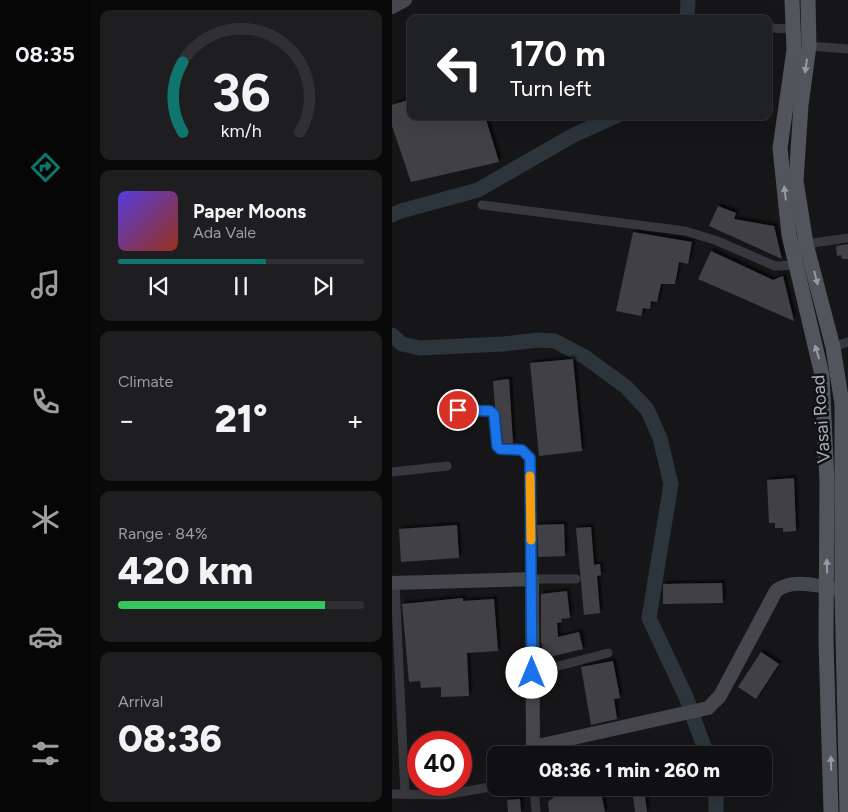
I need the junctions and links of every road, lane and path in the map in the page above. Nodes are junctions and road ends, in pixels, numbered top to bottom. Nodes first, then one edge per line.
1 (405, 0) edge
2 (792, 0) edge
3 (808, 0) edge
4 (392, 7) edge
5 (772, 28) edge
6 (794, 29) junction
7 (809, 46) junction
8 (848, 49) edge
9 (482, 205) dead end
10 (848, 238) edge
11 (806, 244) junction
12 (797, 265) junction
13 (840, 344) edge
14 (458, 410) dead end
15 (845, 445) edge
16 (447, 466) dead end
17 (392, 472) edge
18 (532, 579) junction
19 (576, 579) dead end
20 (394, 583) edge
21 (839, 589) edge
22 (608, 653) dead end
23 (532, 673) junction
24 (533, 746) edge
25 (553, 746) edge
26 (487, 788) edge
27 (392, 794) edge
28 (405, 794) junction
29 (535, 796) edge
30 (536, 812) edge
31 (832, 812) edge
32 (847, 812) edge

1 - 4 street
2 - 6 main road, Vasai Road
3 - 7 main road, Vasai Road
5 - 6 street
12 -> 6 main road, Vasai Road
7 - 8 street
7 -> 11 main road, Vasai Road
9 - 12 street
10 - 11 street
11 -> 13 main road, Vasai Road
21 -> 12 main road, Vasai Road
13 - 15 main road, Vasai Road
14 - 18 street
15 - 21 main road, Vasai Road
16 - 17 street
18 - 19 street
18 - 20 street
18 - 23 street
20 - 28 street
21 - 25 street
31 -> 21 main road, Vasai Road
21 - 32 main road, Vasai Road
22 - 23 street
23 - 24 street
26 - 28 street
27 - 28 street
29 - 30 street

